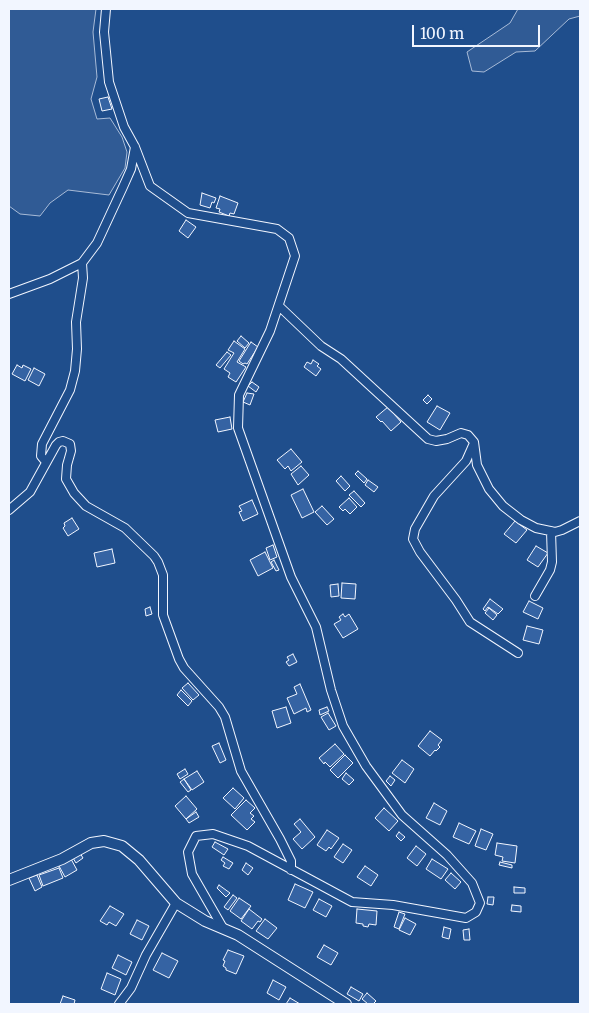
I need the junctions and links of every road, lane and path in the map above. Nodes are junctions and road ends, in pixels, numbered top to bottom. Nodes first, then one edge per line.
1 (106, 9) edge
2 (135, 147) junction
3 (82, 263) junction
4 (9, 294) edge
5 (279, 306) junction
6 (474, 442) junction
7 (46, 462) junction
8 (9, 510) edge
9 (580, 521) edge
10 (551, 531) junction
11 (535, 596) dead end
12 (518, 653) dead end
13 (291, 870) junction
14 (9, 880) edge
15 (176, 903) junction
16 (223, 928) junction
17 (120, 1004) edge
18 (346, 1004) edge

1 - 2 street
2 - 3 street
2 - 5 street
3 - 4 street
3 - 7 street
5 - 6 street
5 - 13 street
6 - 10 street
6 - 12 street
7 - 8 street
7 - 13 street
9 - 10 street
10 - 11 street
13 - 16 street
14 - 15 street
15 - 16 street
15 - 17 street
16 - 18 street

